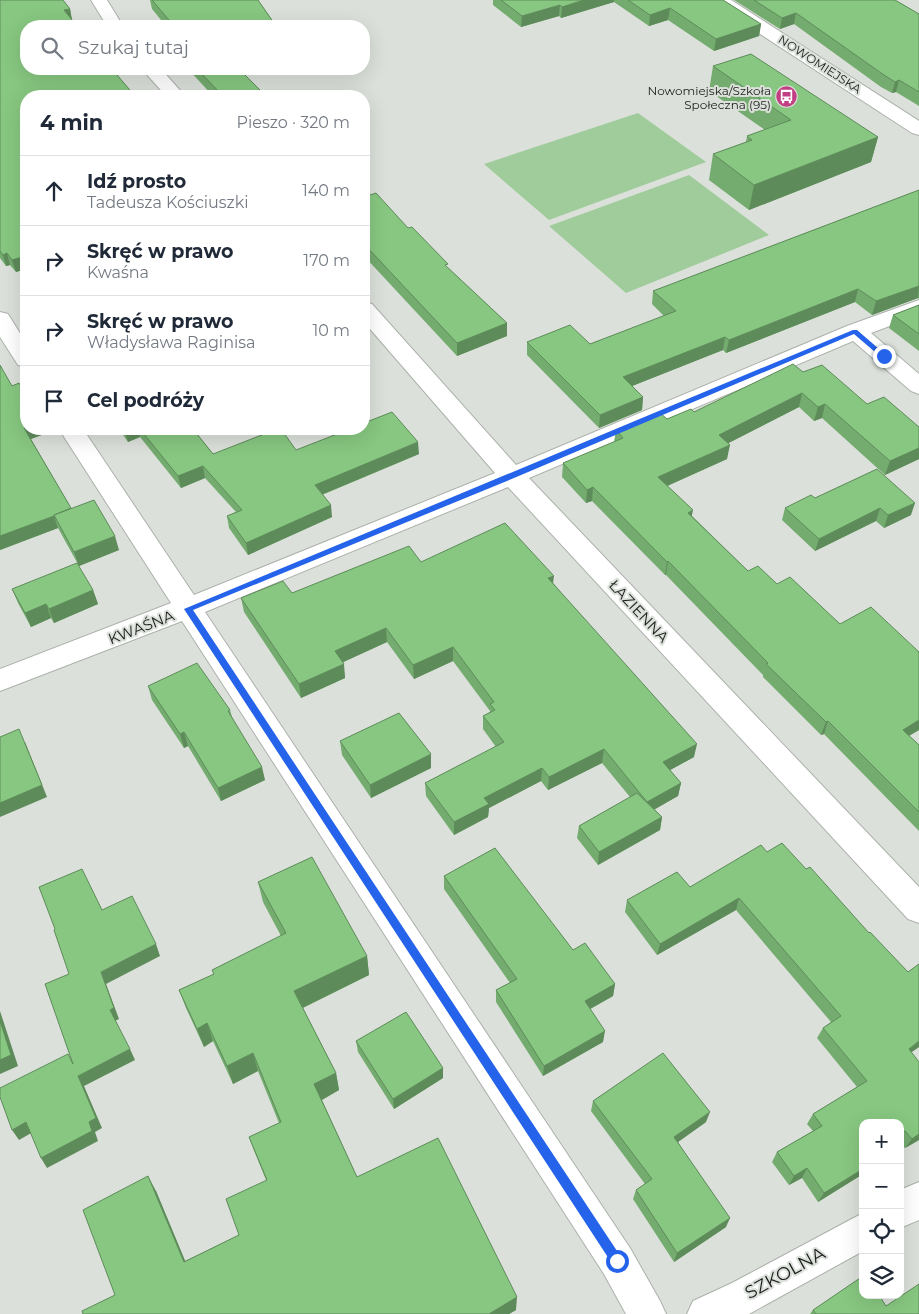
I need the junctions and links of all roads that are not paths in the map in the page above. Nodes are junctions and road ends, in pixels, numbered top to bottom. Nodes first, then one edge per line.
1 (99, 0) edge
2 (720, 0) edge
3 (111, 20) edge
4 (157, 75) edge
5 (170, 90) edge
6 (919, 129) edge
7 (919, 307) edge
8 (370, 316) edge
9 (0, 320) edge
10 (855, 331) junction
11 (20, 351) edge
12 (919, 386) edge
13 (75, 435) edge
14 (512, 476) junction
15 (188, 609) junction
16 (0, 680) edge
17 (919, 909) edge
18 (919, 1200) edge
19 (902, 1209) edge
20 (859, 1233) edge
21 (647, 1314) edge
22 (706, 1314) edge

1 - 3 street
2 - 6 street, NOWOMIEJSKA
4 - 5 street
7 - 10 street, KWAŚNA
8 - 14 street, ŁAZIENNA
9 - 11 street
10 - 12 street
10 - 14 street, KWAŚNA
13 - 15 street
14 - 15 street, KWAŚNA
14 - 17 street, ŁAZIENNA
15 - 16 street, KWAŚNA
15 - 21 street
18 - 19 street
20 - 22 street, SZKOLNA

